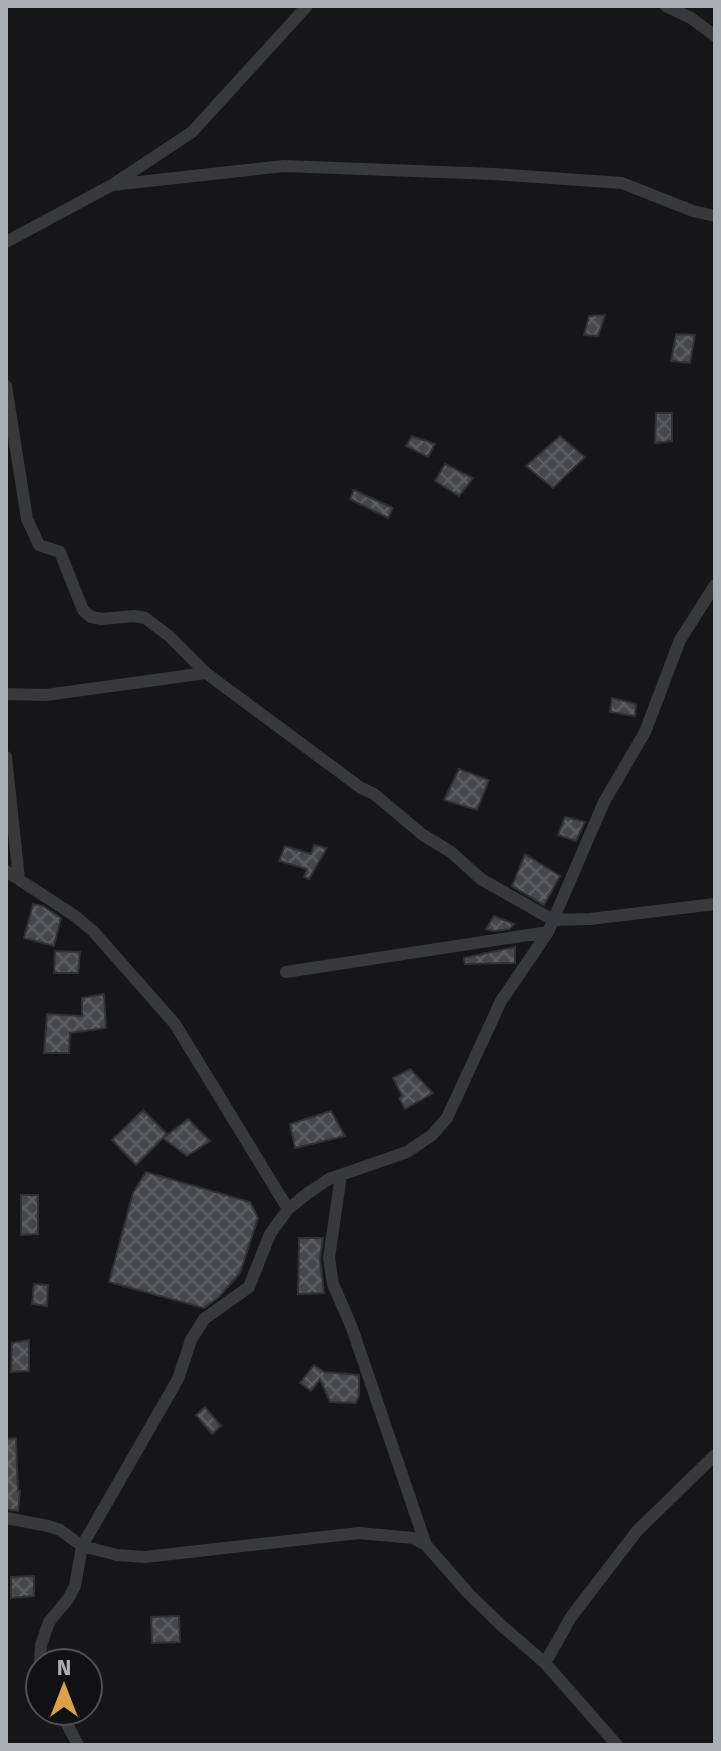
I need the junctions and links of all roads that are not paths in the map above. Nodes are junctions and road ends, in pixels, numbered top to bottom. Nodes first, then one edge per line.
1 (307, 6) edge
2 (666, 6) edge
3 (715, 36) edge
4 (112, 185) junction
5 (715, 216) edge
6 (6, 242) edge
7 (6, 386) edge
8 (715, 585) edge
9 (206, 673) junction
10 (6, 694) edge
11 (6, 757) edge
12 (6, 871) edge
13 (19, 879) junction
14 (715, 904) edge
15 (550, 926) junction
16 (286, 972) dead end
17 (341, 1175) junction
18 (288, 1209) junction
19 (715, 1455) edge
20 (6, 1518) edge
21 (426, 1545) junction
22 (82, 1546) junction
23 (41, 1647) edge
24 (545, 1663) junction
25 (68, 1727) edge
26 (78, 1745) edge
27 (617, 1745) edge

1 - 4 street
2 - 3 street
4 - 5 street
4 - 6 street
7 - 9 street
8 - 15 street
9 - 10 street
9 - 15 street
11 - 13 street
12 - 13 street
13 - 18 street
14 - 15 street
15 - 16 street
15 - 17 street
17 - 18 street
17 - 21 street
18 - 22 street
19 - 24 street
20 - 22 street
21 - 22 street
21 - 24 street
22 - 23 street
24 - 27 street
25 - 26 street

